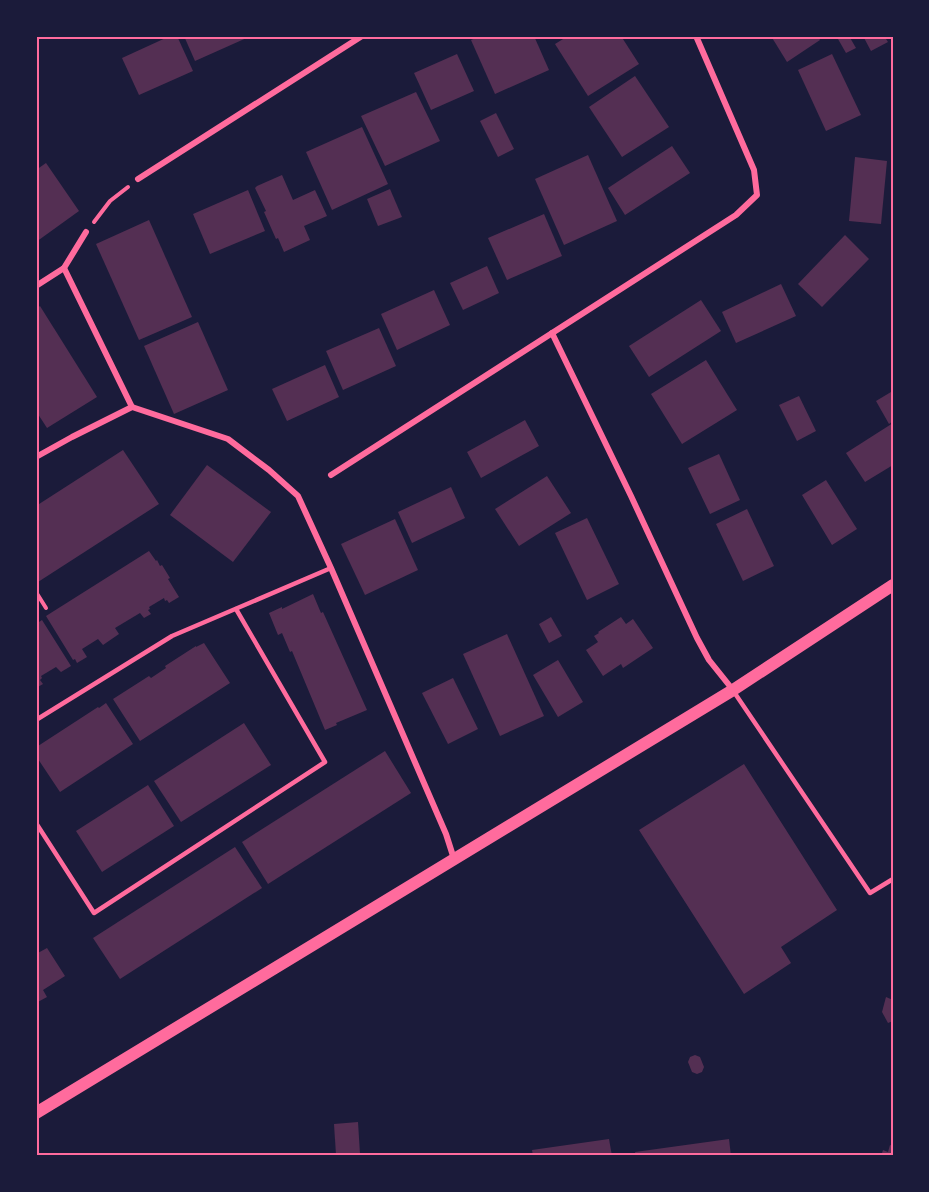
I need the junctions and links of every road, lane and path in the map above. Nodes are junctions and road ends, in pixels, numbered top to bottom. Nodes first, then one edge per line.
1 (362, 36) edge
2 (696, 36) edge
3 (138, 178) joint
4 (86, 232) joint
5 (64, 268) junction
6 (36, 286) edge
7 (552, 333) junction
8 (132, 407) junction
9 (36, 457) edge
10 (331, 475) dead end
11 (331, 568) junction
12 (893, 585) edge
13 (36, 592) edge
14 (46, 609) dead end
15 (236, 609) junction
16 (733, 690) junction
17 (36, 720) edge
18 (36, 823) edge
19 (454, 860) junction
20 (893, 879) edge
21 (36, 1113) edge

1 - 3 street
2 - 7 street
3 - 4 path
4 - 5 street
5 - 6 street
5 - 8 street
7 - 10 street
7 - 16 street
8 - 9 street
8 - 11 street
11 - 15 lane
11 - 19 street
12 - 16 main road
13 - 14 path
15 - 17 lane
15 - 18 lane
16 - 19 main road
16 - 20 lane
19 - 21 main road

